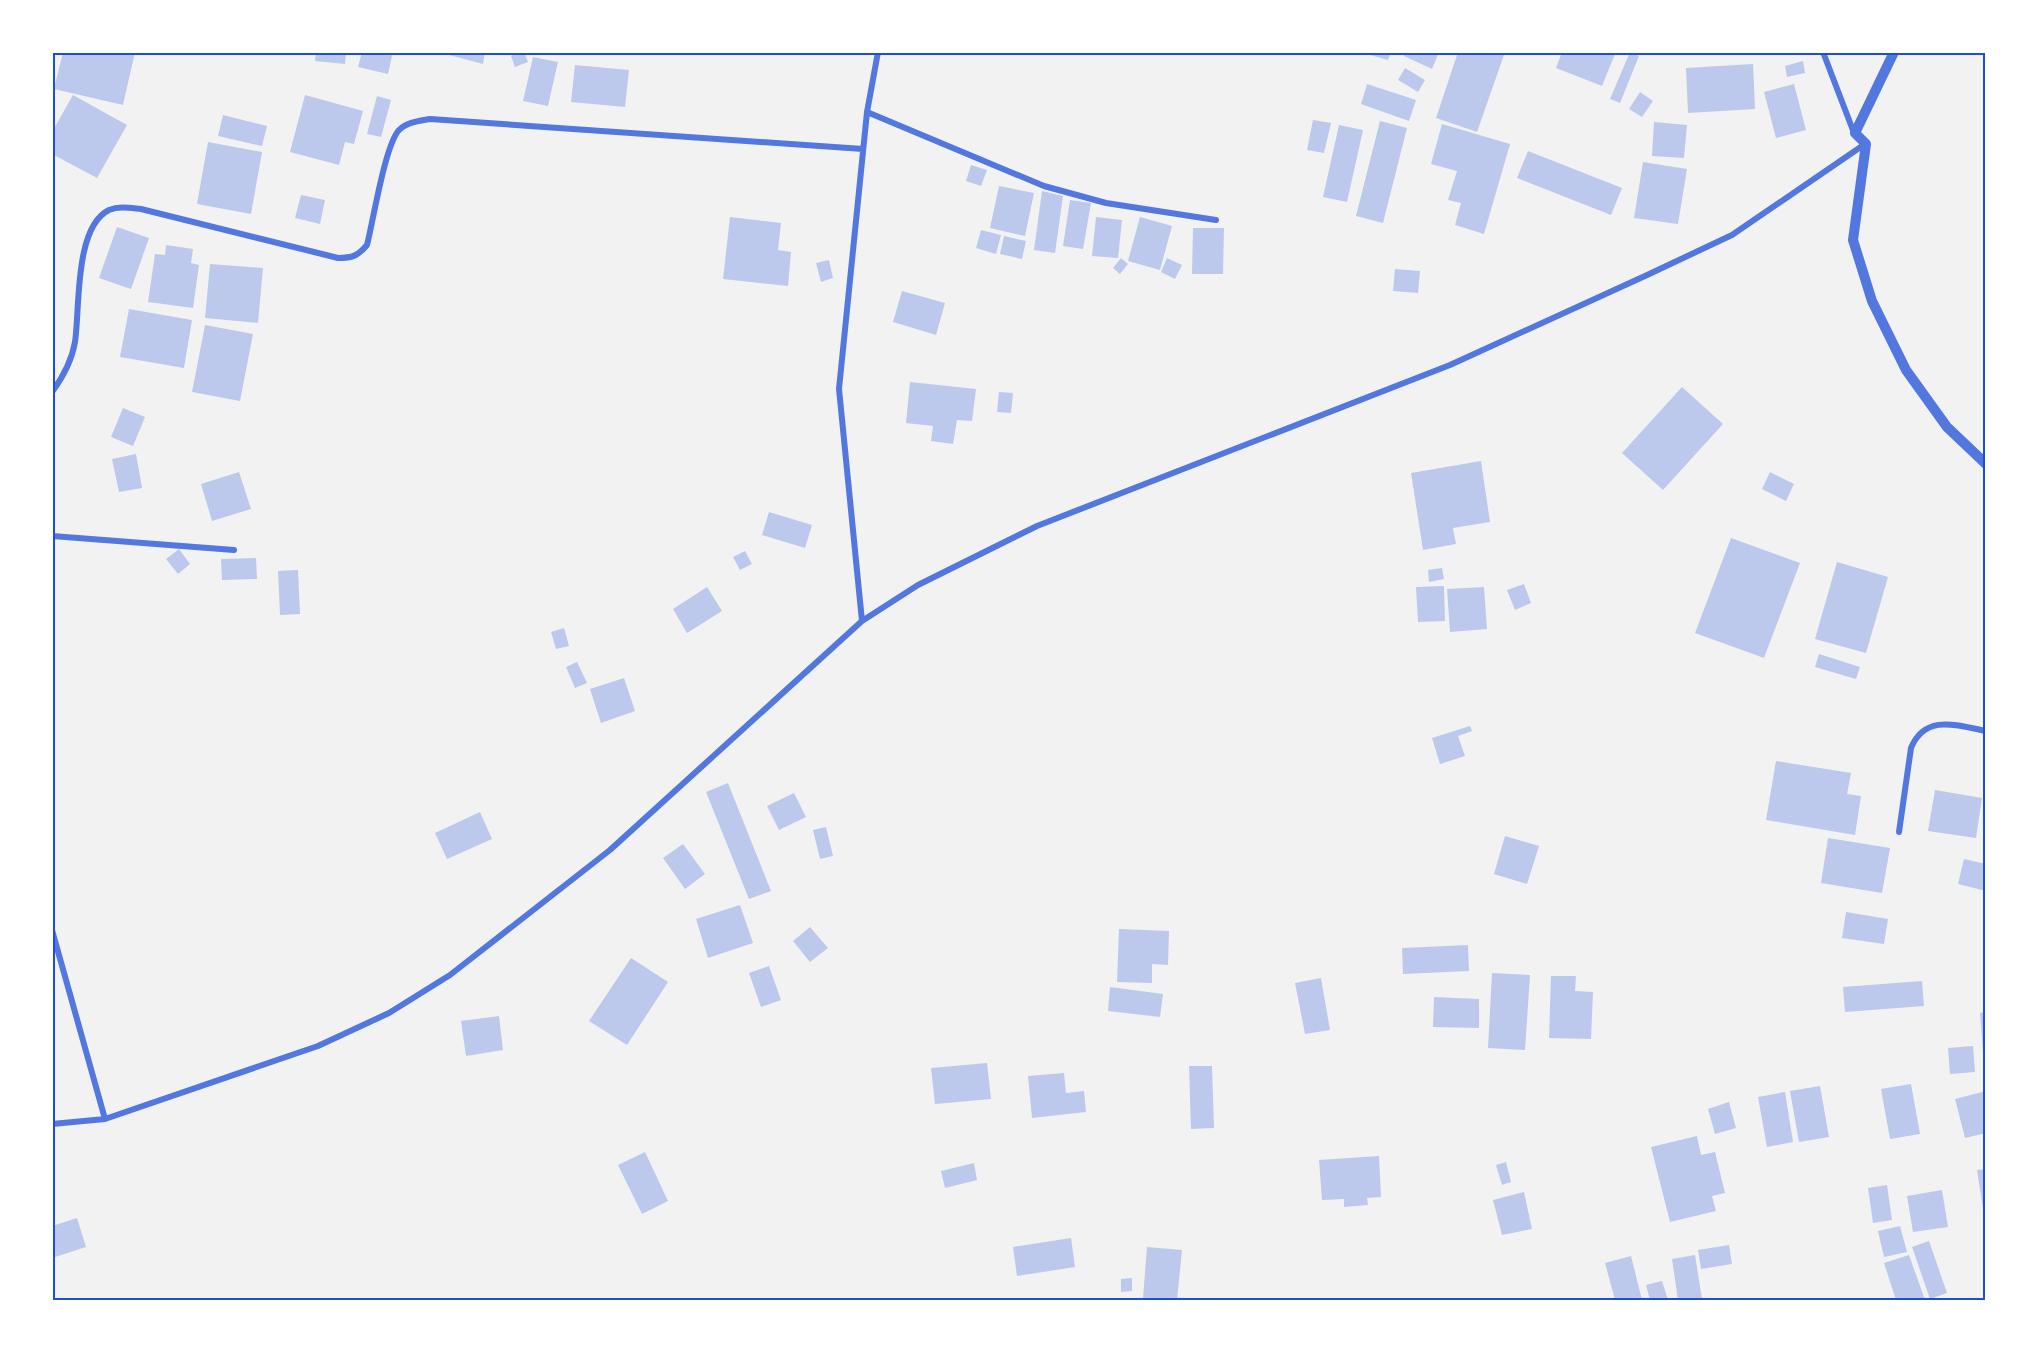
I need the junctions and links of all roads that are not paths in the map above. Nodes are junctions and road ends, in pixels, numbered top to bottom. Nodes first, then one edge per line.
1 (878, 52) edge
2 (1823, 52) edge
3 (1894, 52) edge
4 (867, 112) junction
5 (1855, 133) junction
6 (1866, 144) junction
7 (863, 149) junction
8 (1216, 220) dead end
9 (52, 392) edge
10 (1986, 464) edge
11 (52, 536) edge
12 (234, 550) dead end
13 (862, 621) junction
14 (1986, 730) edge
15 (1899, 832) dead end
16 (52, 930) edge
17 (105, 1119) junction
18 (52, 1124) edge

1 - 4 street
2 - 5 street
3 - 5 street
4 - 7 street
4 - 8 street
5 - 6 street
6 - 10 street
6 - 13 street
7 - 9 street
7 - 13 street
11 - 12 street
13 - 17 street
14 - 15 street
16 - 17 street
17 - 18 street

